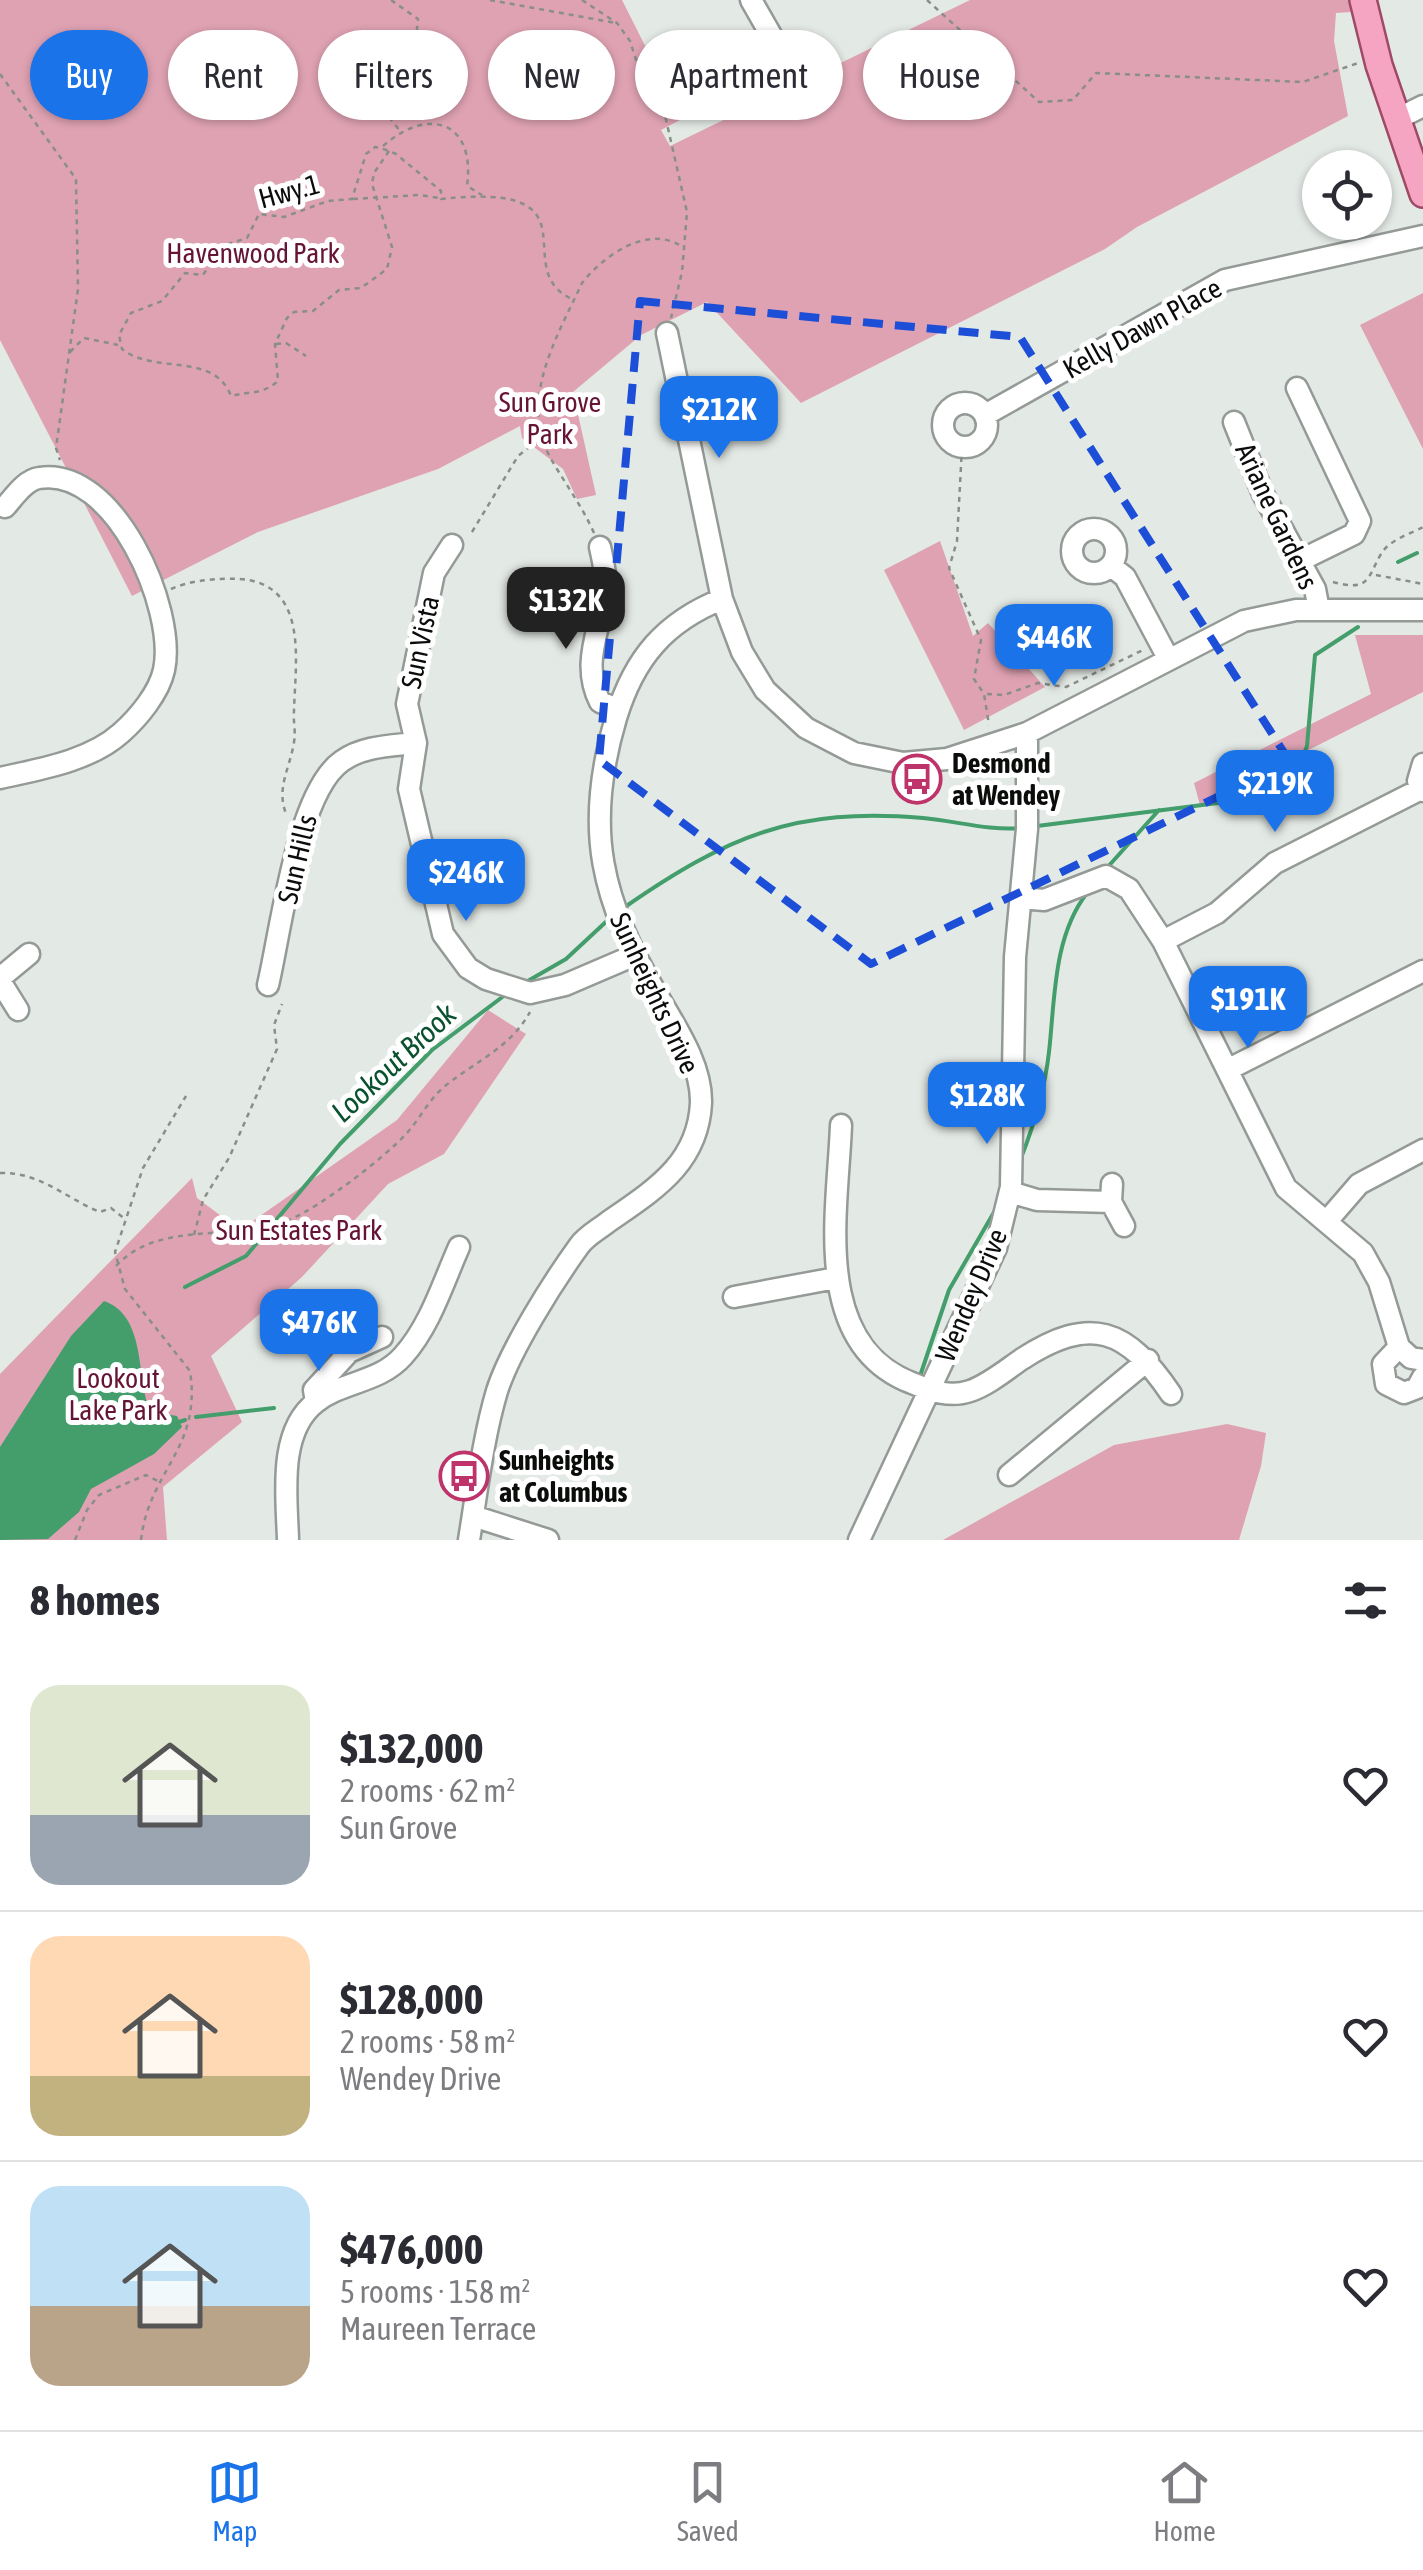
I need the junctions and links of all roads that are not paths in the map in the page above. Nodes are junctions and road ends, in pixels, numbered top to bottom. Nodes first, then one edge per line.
1 (751, 0) edge
2 (1363, 0) edge
3 (769, 30) edge
4 (1423, 106) edge
5 (1396, 119) junction
6 (1423, 194) edge
7 (1423, 236) edge
8 (666, 332) road end
9 (1296, 388) dead end
10 (986, 416) junction
11 (1234, 422) dead end
12 (5, 508) dead end
13 (452, 545) dead end
14 (600, 547) road end
15 (1300, 561) junction
16 (1110, 566) dead end
17 (722, 599) junction
18 (1319, 610) junction
19 (1423, 610) edge
20 (1168, 658) junction
21 (618, 709) junction
22 (1026, 733) junction
23 (416, 743) junction
24 (1423, 764) edge
25 (0, 778) edge
26 (1422, 790) edge
27 (1020, 898) junction
28 (1163, 942) junction
29 (29, 954) dead end
30 (635, 955) junction
31 (1423, 971) edge
32 (0, 980) edge
33 (268, 985) dead end
34 (18, 1010) dead end
35 (1230, 1069) junction
36 (841, 1126) dead end
37 (1423, 1150) edge
38 (1010, 1192) junction
39 (1328, 1221) junction
40 (1124, 1226) dead end
41 (459, 1247) dead end
42 (836, 1278) junction
43 (734, 1297) dead end
44 (382, 1337) dead end
45 (1399, 1347) junction
46 (1148, 1360) junction
47 (1423, 1360) edge
48 (1423, 1378) edge
49 (930, 1390) junction
50 (1171, 1394) dead end
51 (316, 1402) junction
52 (1009, 1476) dead end
53 (472, 1516) junction
54 (288, 1540) edge
55 (469, 1540) edge
56 (548, 1540) edge
57 (859, 1540) edge

1 - 3 street
2 - 5 main road
4 - 5 street
5 - 6 main road
7 - 10 street, Kelly Dawn Place
8 - 17 street
9 - 15 street
10 - 10 street, Kelly Dawn Place
11 - 15 street, Ariane Gardens
12 - 25 street
13 - 23 street, Sun Vista
14 - 21 street
15 - 18 street, Ariane Gardens
16 - 20 street
17 - 21 street, Sunheights Drive
17 - 22 street
18 - 19 street
18 - 20 street
20 - 22 street
21 - 30 street, Sunheights Drive
22 - 27 street, Wendey Drive
23 - 30 street, Sun Vista
23 - 33 street, Sun Hills
24 - 26 street
26 - 28 street
27 - 28 street
27 - 38 street, Wendey Drive
28 - 35 street
29 - 32 street
30 - 53 street, Sunheights Drive
31 - 35 street
32 - 34 street
35 - 39 street
36 - 42 street
37 - 39 street
38 - 40 street
38 - 49 street, Wendey Drive
39 - 45 street
41 - 51 street
42 - 43 street
42 - 49 street
44 - 51 street
45 - 47 street
45 - 48 street
46 - 49 street
46 - 50 street
46 - 52 street
49 - 57 street, Wendey Drive
51 - 54 street
53 - 55 street, Sunheights Drive
53 - 56 street

